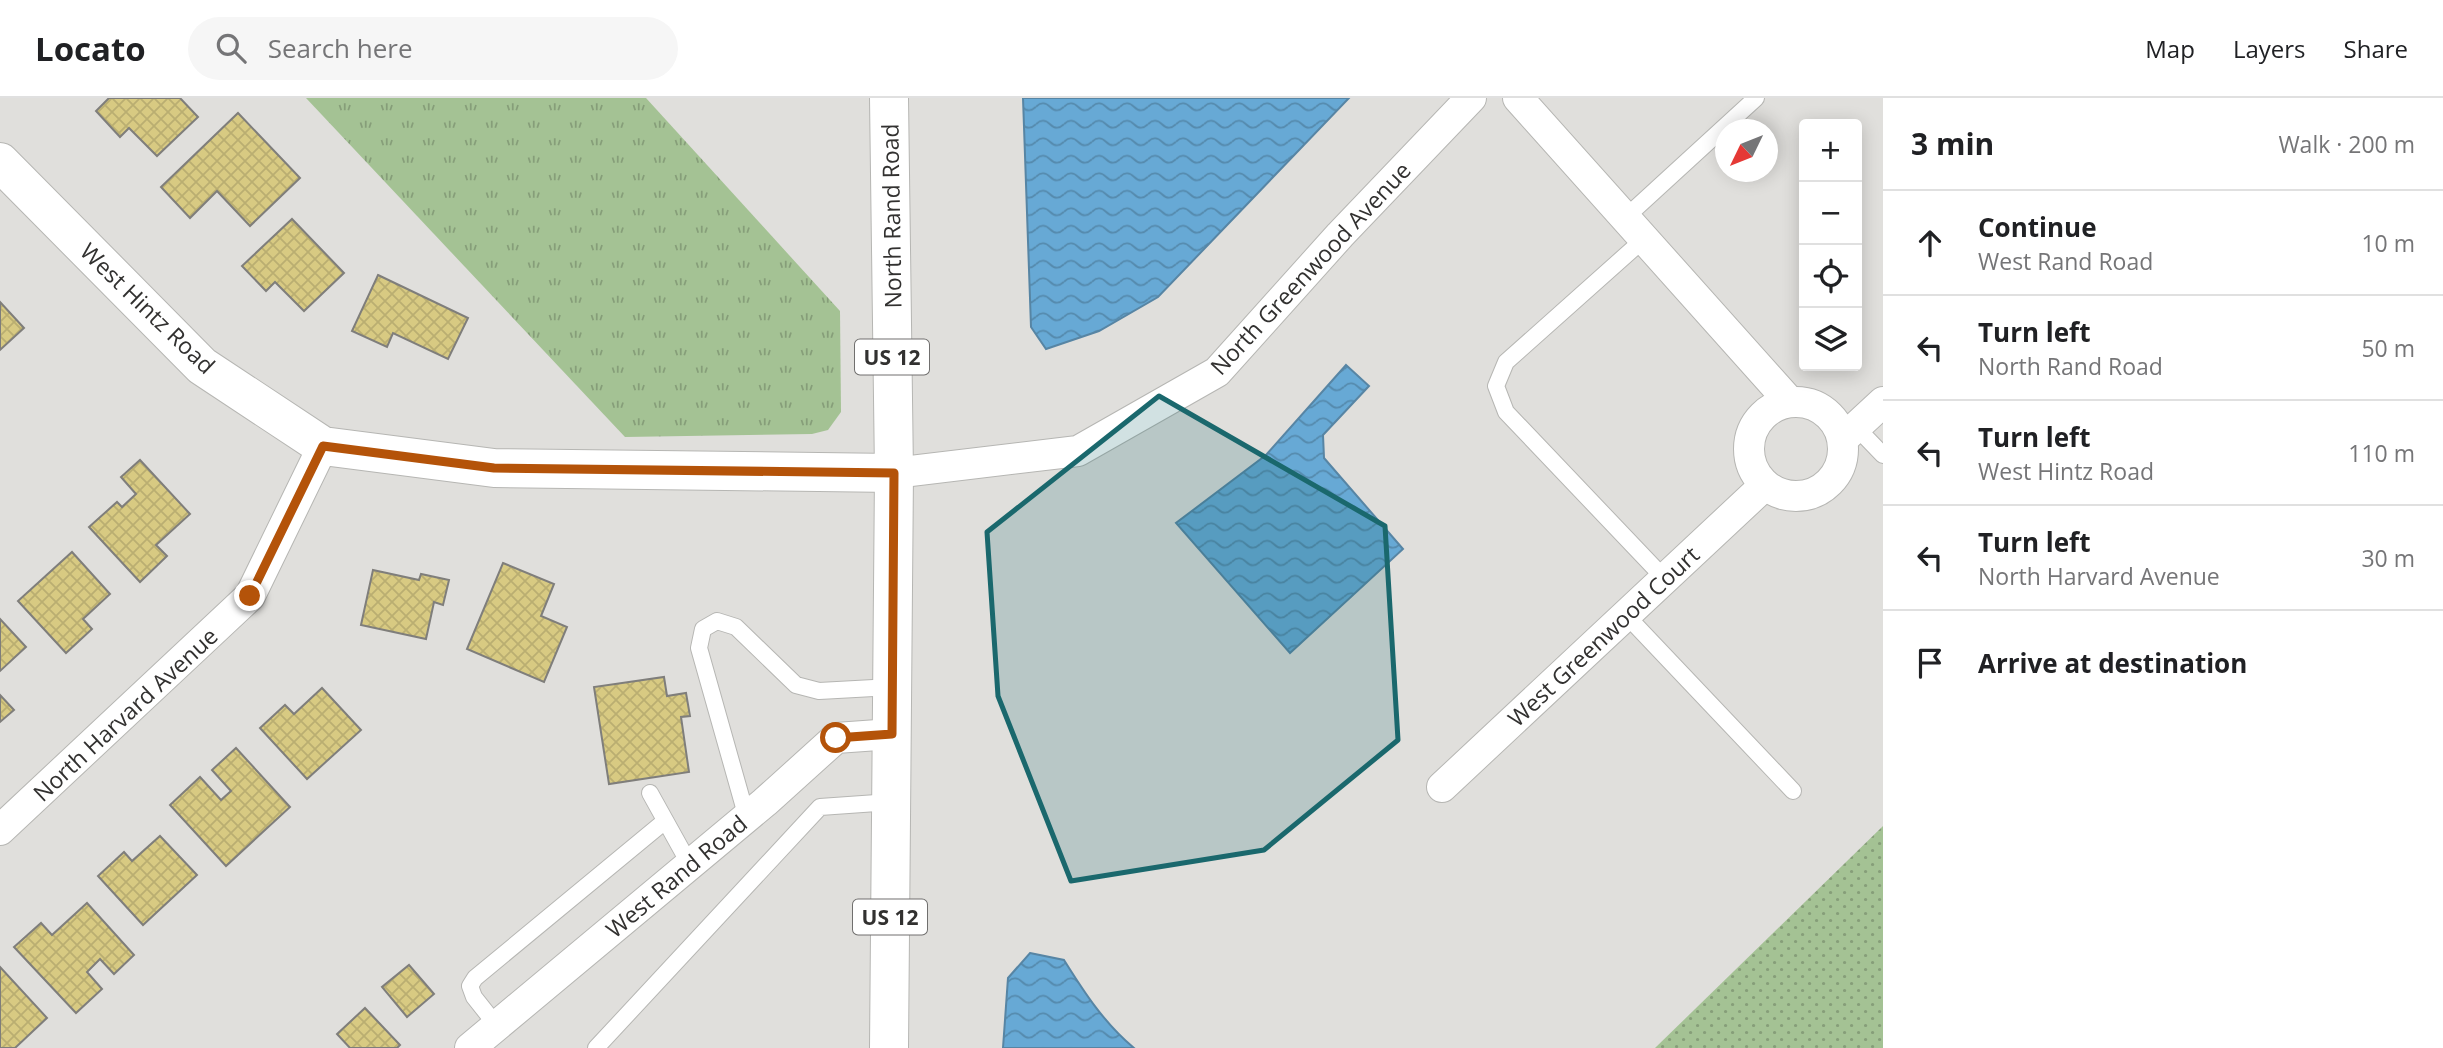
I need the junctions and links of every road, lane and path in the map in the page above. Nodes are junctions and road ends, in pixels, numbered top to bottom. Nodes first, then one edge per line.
1 (889, 98) edge
2 (1471, 98) edge
3 (1518, 98) edge
4 (1756, 98) edge
5 (0, 162) edge
6 (1634, 229) junction
7 (1789, 401) junction
8 (1883, 402) edge
9 (1849, 433) junction
10 (323, 446) junction
11 (1883, 455) edge
12 (894, 473) junction
13 (1765, 485) junction
14 (1665, 579) junction
15 (1626, 615) junction
16 (892, 687) junction
17 (892, 734) junction
18 (1442, 787) dead end
19 (1793, 791) dead end
20 (650, 793) dead end
21 (891, 802) junction
22 (747, 817) junction
23 (666, 821) junction
24 (0, 830) edge
25 (690, 865) junction
26 (496, 1026) junction
27 (470, 1048) edge
28 (596, 1048) edge
29 (889, 1048) edge

1 - 12 street, North Rand Road / US 12
2 - 12 street, North Greenwood Avenue
3 - 6 street
4 - 6 lane
5 - 10 street, West Hintz Road
6 - 7 street
6 - 14 lane
7 - 9 street
7 - 13 street
8 - 9 street
9 - 11 lane
9 - 13 street
10 - 12 street, West Hintz Road
10 - 24 street, North Harvard Avenue
12 - 16 street, North Rand Road / US 12
13 - 14 street, West Greenwood Court
14 - 15 street, West Greenwood Court
15 - 18 street, West Greenwood Court
15 - 19 lane
16 - 17 street, North Rand Road / US 12
16 - 22 lane
17 - 21 street, North Rand Road / US 12
17 - 22 street, West Rand Road
20 - 23 lane
21 - 28 lane
21 - 29 street, North Rand Road / US 12
22 - 25 street, West Rand Road
23 - 25 lane
23 - 26 lane
25 - 26 street, West Rand Road
26 - 27 street, West Rand Road

